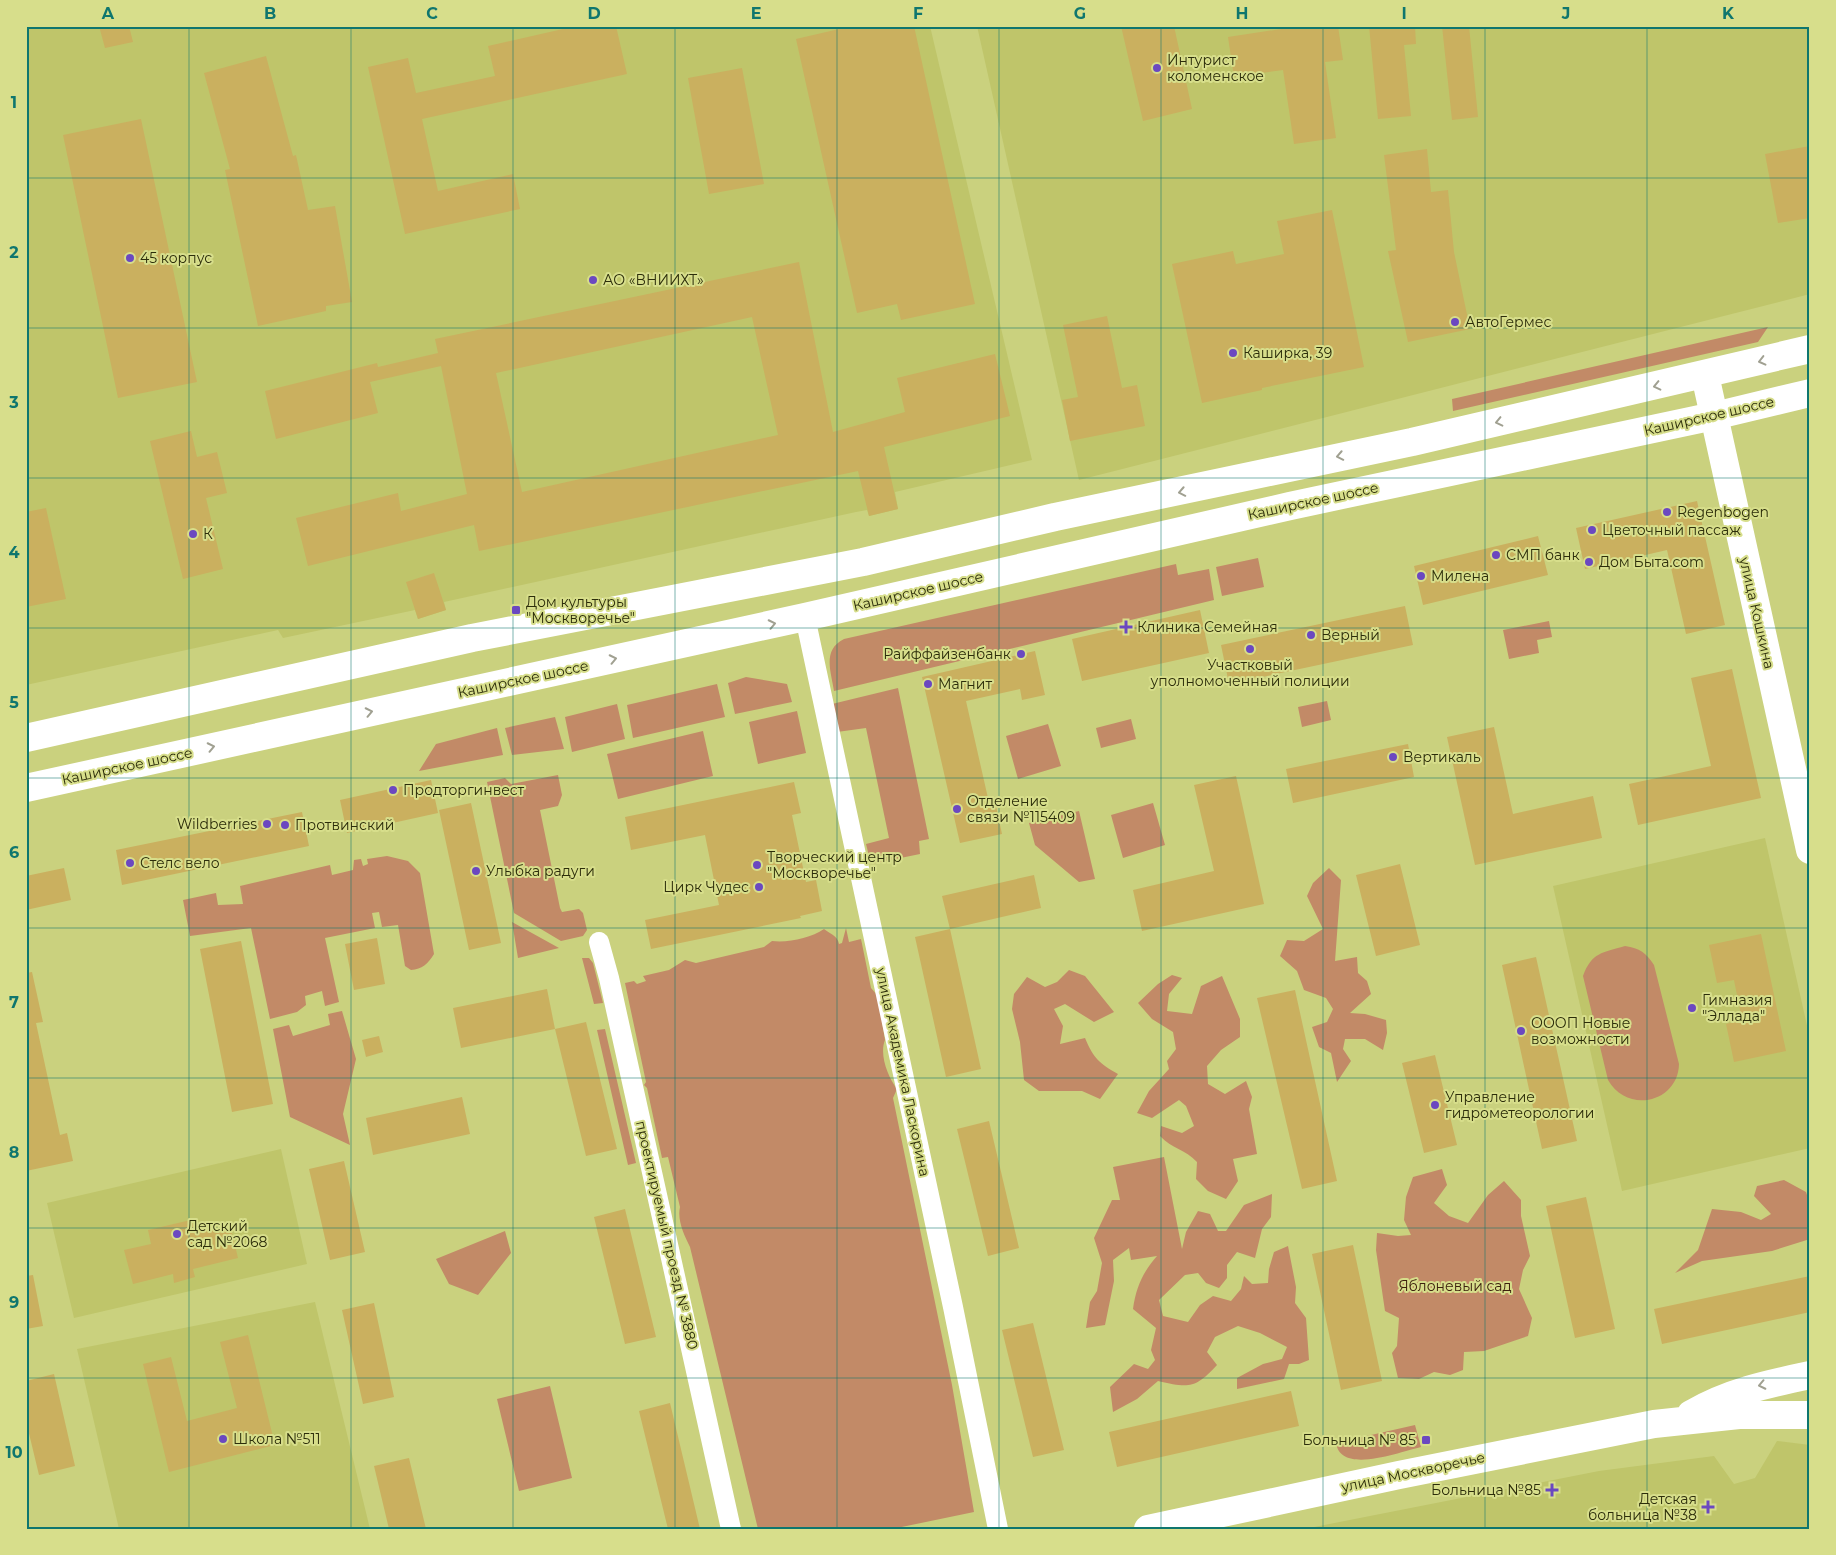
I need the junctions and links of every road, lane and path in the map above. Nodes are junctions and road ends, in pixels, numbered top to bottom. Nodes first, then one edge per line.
1 (1810, 349) edge
2 (1705, 375) junction
3 (1810, 393) edge
4 (1714, 416) junction
5 (805, 616) junction
6 (26, 738) edge
7 (26, 788) edge
8 (1810, 850) edge
9 (599, 942) dead end
10 (1810, 1375) edge
11 (1810, 1415) edge
12 (1679, 1420) junction
13 (731, 1529) edge
14 (998, 1529) edge
15 (1148, 1529) edge

1 -> 2 main road
2 - 4 main road, улица Кошкина
2 -> 6 main road
3 - 4 main road, Каширское шоссе
4 - 5 main road, Каширское шоссе
4 - 8 main road, улица Кошкина
7 -> 5 main road, Каширское шоссе
5 - 14 street, улица Академика Ласкорина
9 - 13 street, проектируемый проезд № 3880
10 -> 12 main road, улица Москворечье
11 - 12 main road, улица Москворечье
12 - 15 main road, улица Москворечье

